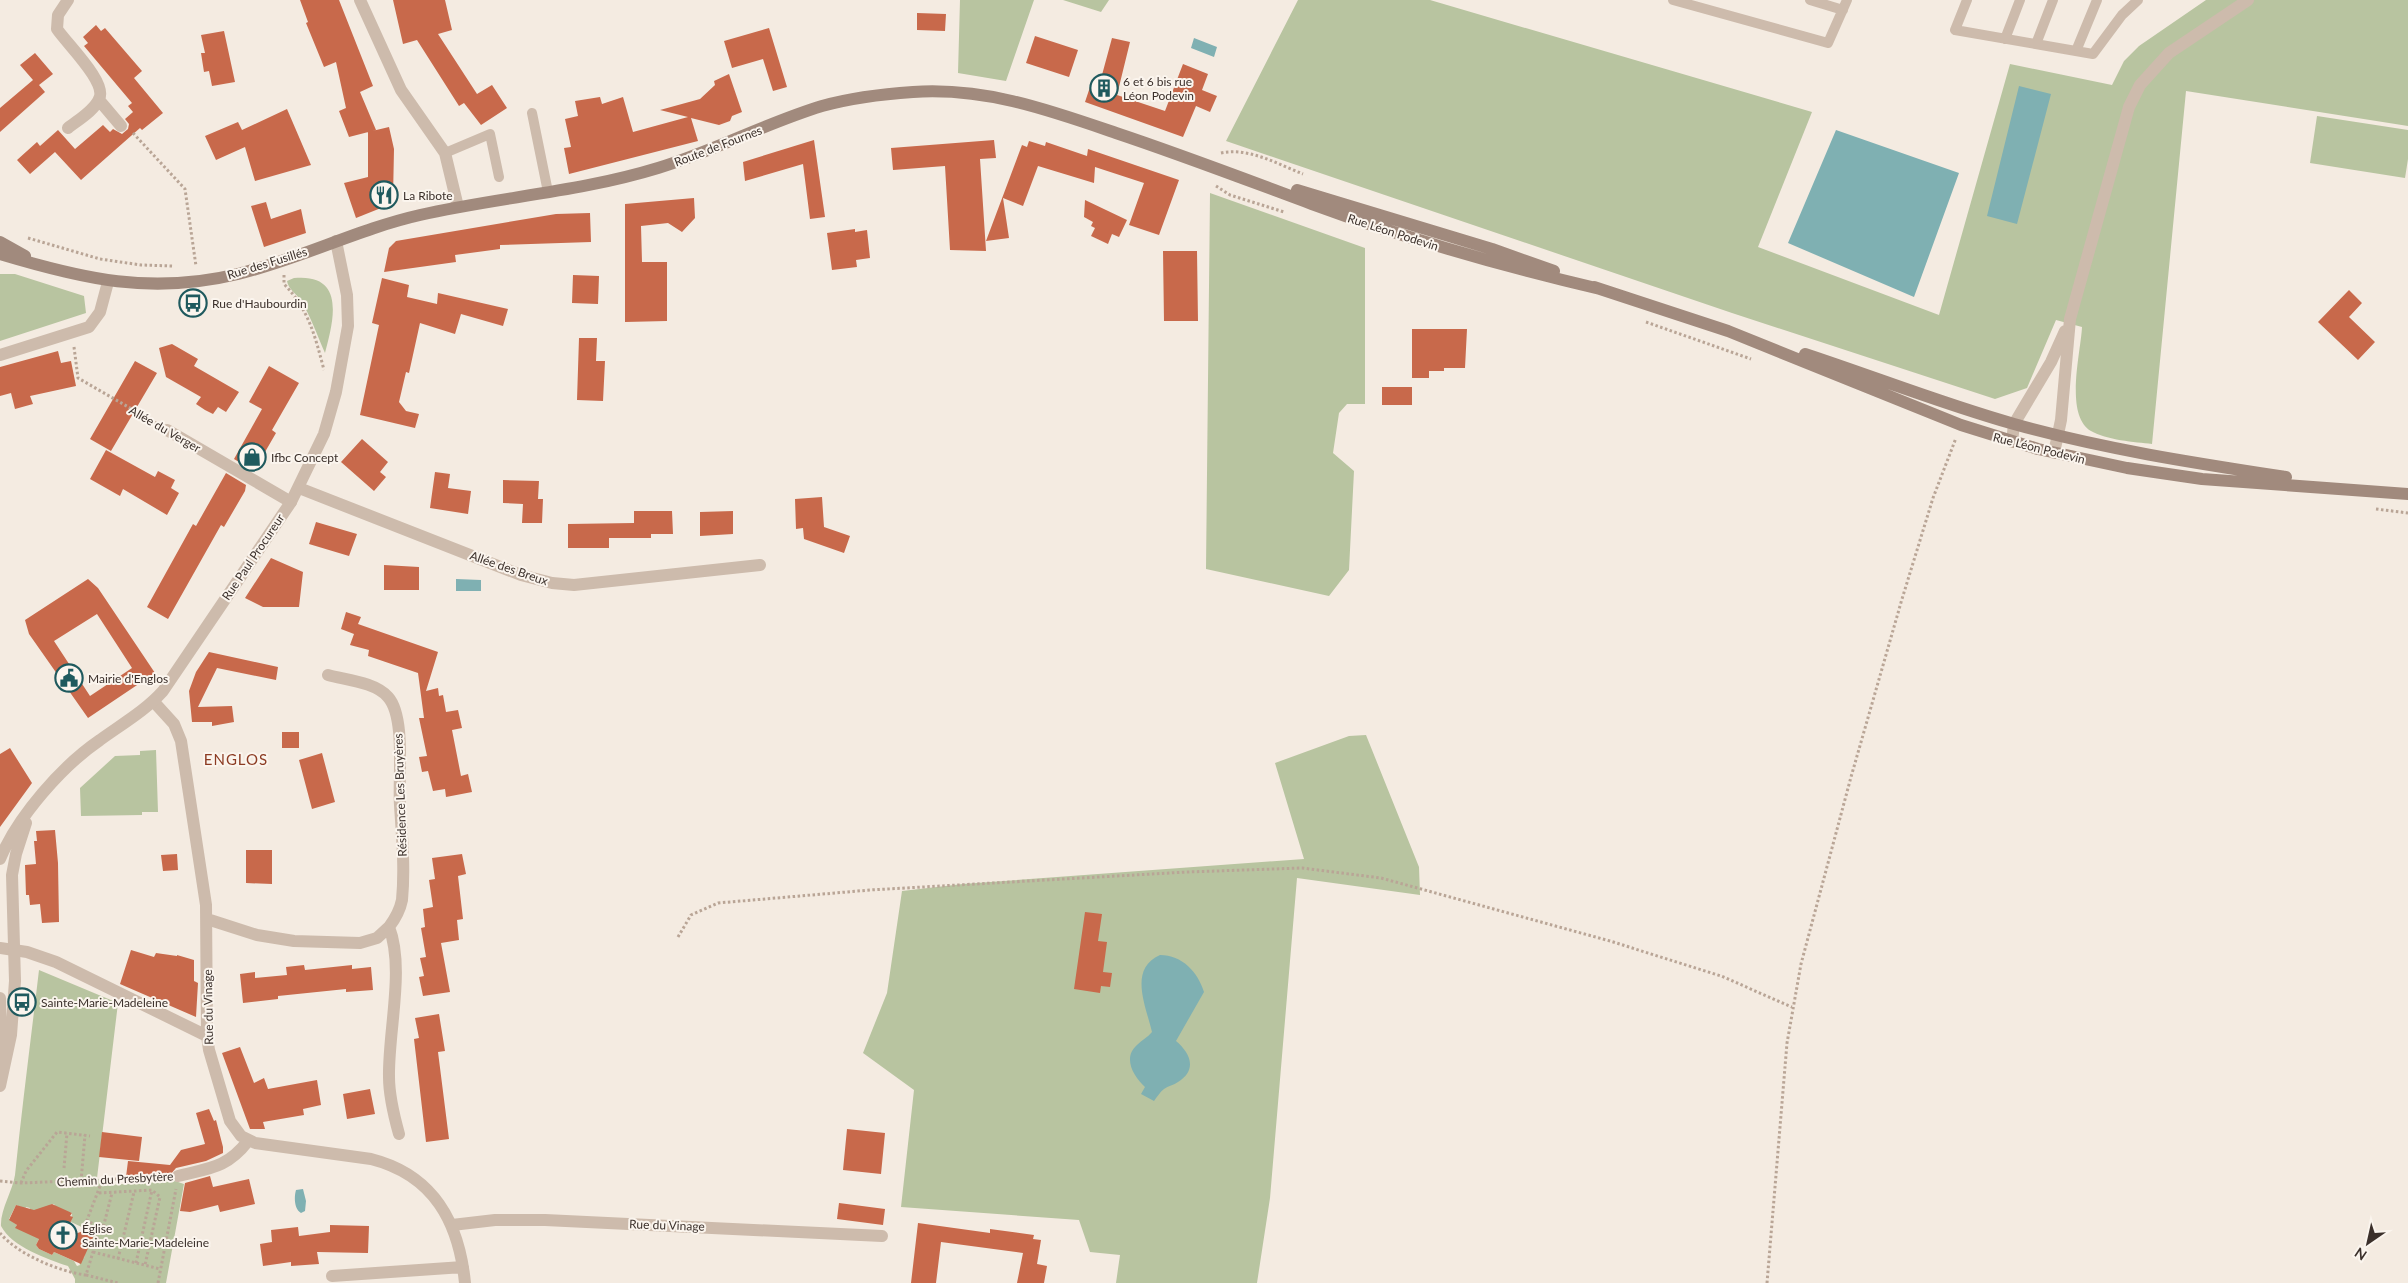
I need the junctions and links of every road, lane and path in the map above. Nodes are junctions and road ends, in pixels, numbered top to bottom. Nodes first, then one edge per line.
1 (68, 0) edge
2 (360, 0) edge
3 (1673, 0) edge
4 (1810, 0) edge
5 (1848, 0) edge
6 (1967, 0) edge
7 (2020, 0) edge
8 (2053, 0) edge
9 (2097, 0) edge
10 (2138, 0) edge
11 (2248, 0) edge
12 (1843, 10) junction
13 (2005, 39) junction
14 (2036, 44) junction
15 (2076, 51) junction
16 (99, 100) junction
17 (532, 113) dead end
18 (121, 126) joint
19 (1100, 127) joint
20 (68, 128) dead end
21 (445, 153) junction
22 (499, 177) dead end
23 (548, 192) junction
24 (458, 207) junction
25 (24, 237) dead end
26 (336, 241) junction
27 (0, 242) edge
28 (0, 254) edge
29 (287, 258) junction
30 (38, 264) junction
31 (195, 264) junction
32 (189, 265) dead end
33 (174, 266) dead end
34 (198, 281) junction
35 (108, 282) junction
36 (2070, 319) junction
37 (1728, 331) junction
38 (72, 334) junction
39 (0, 355) edge
40 (338, 384) junction
41 (2014, 424) junction
42 (1961, 426) junction
43 (167, 430) joint
44 (2059, 436) junction
45 (2012, 442) junction
46 (2054, 453) junction
47 (299, 488) junction
48 (2367, 490) junction
49 (2408, 494) edge
50 (291, 502) junction
51 (760, 565) dead end
52 (328, 675) dead end
53 (154, 702) junction
54 (32, 809) junction
55 (0, 859) edge
56 (207, 919) junction
57 (389, 927) junction
58 (678, 937) dead end
59 (0, 948) edge
60 (15, 950) junction
61 (0, 998) edge
62 (1792, 1008) junction
63 (207, 1036) junction
64 (0, 1072) edge
65 (0, 1086) edge
66 (68, 1133) junction
67 (399, 1134) dead end
68 (85, 1135) junction
69 (90, 1136) dead end
70 (248, 1141) junction
71 (64, 1168) dead end
72 (178, 1176) junction
73 (0, 1181) edge
74 (102, 1181) junction
75 (81, 1182) junction
76 (21, 1183) junction
77 (152, 1190) junction
78 (99, 1192) junction
79 (112, 1192) junction
80 (134, 1192) junction
81 (452, 1225) junction
82 (100, 1229) junction
83 (0, 1233) edge
84 (882, 1236) dead end
85 (93, 1252) junction
86 (118, 1259) junction
87 (136, 1263) junction
88 (145, 1265) junction
89 (463, 1267) junction
90 (160, 1269) junction
91 (86, 1275) junction
92 (332, 1276) dead end
93 (118, 1283) edge
94 (158, 1283) edge
95 (465, 1283) edge
96 (1767, 1283) edge

1 - 16 street
2 - 21 street
3 - 12 lane
4 - 12 lane
5 - 12 lane
6 - 13 lane
7 - 13 lane
8 - 14 lane
9 - 15 lane
10 - 15 lane
11 - 36 street
13 - 14 lane
14 - 15 lane
16 - 18 street
16 - 20 street
17 - 23 lane
18 - 31 path
19 - 23 main road, Route de Fournes
19 - 37 main road, Rue Léon Podevin
21 - 22 lane
21 - 24 street
23 - 24 main road, Route de Fournes
24 - 26 main road, Route de Fournes
25 - 33 path
26 - 29 main road, Rue des Fusillés
26 - 40 street, Rue Paul Procureur
27 - 30 main road, Rue des Fusillés
28 - 30 main road, Rue des Fusillés
29 - 34 main road, Rue des Fusillés
29 - 40 path
30 - 35 main road, Rue des Fusillés
31 - 32 path
31 - 34 path
34 - 35 main road, Rue des Fusillés
35 - 38 street
36 - 41 street
36 - 44 street
37 - 41 main road, Rue Léon Podevin
37 - 42 main road, Rue Léon Podevin
38 - 39 street
38 - 43 path, Allée du Verger
40 - 47 street, Rue Paul Procureur
41 - 44 main road, Rue Léon Podevin
41 - 45 street
42 - 45 main road, Rue Léon Podevin
42 - 62 path
43 - 50 street, Allée du Verger
44 - 46 street
44 - 48 main road, Rue Léon Podevin
45 - 46 main road, Rue Léon Podevin
46 - 48 main road, Rue Léon Podevin
47 - 50 street, Rue Paul Procureur
47 - 51 street, Allée des Breux
48 - 49 main road, Rue Léon Podevin
50 - 53 street, Rue Paul Procureur
52 - 57 street, Résidence Les Bruyères
53 - 54 street, Rue Paul Procureur
53 - 56 street, Rue du Vinage
54 - 55 street, Rue Paul Procureur
54 - 60 street, Rue Paul Procureur
56 - 57 street, Résidence Les Bruyères
56 - 63 street, Rue du Vinage
57 - 67 street
58 - 62 path
59 - 60 street
60 - 63 street
60 - 65 street, Rue Paul Procureur
61 - 64 street
62 - 96 path
63 - 70 street, Rue du Vinage
66 - 68 path
66 - 71 path
66 - 76 path
68 - 69 path
68 - 75 path
70 - 72 street, Chemin du Presbytère
70 - 81 street
72 - 74 path, Chemin du Presbytère
72 - 90 path
73 - 76 path, Chemin du Presbytère
74 - 75 path, Chemin du Presbytère
74 - 78 path
75 - 76 path, Chemin du Presbytère
77 - 80 path
77 - 87 path
77 - 88 path
78 - 79 path
78 - 82 path
79 - 80 path
79 - 82 path
80 - 86 path
81 - 84 street, Rue du Vinage
81 - 89 street
82 - 85 path
83 - 91 path
85 - 86 path
85 - 91 path
86 - 87 path
87 - 88 path
88 - 90 path
89 - 92 street
89 - 95 street
90 - 94 path
91 - 93 path

